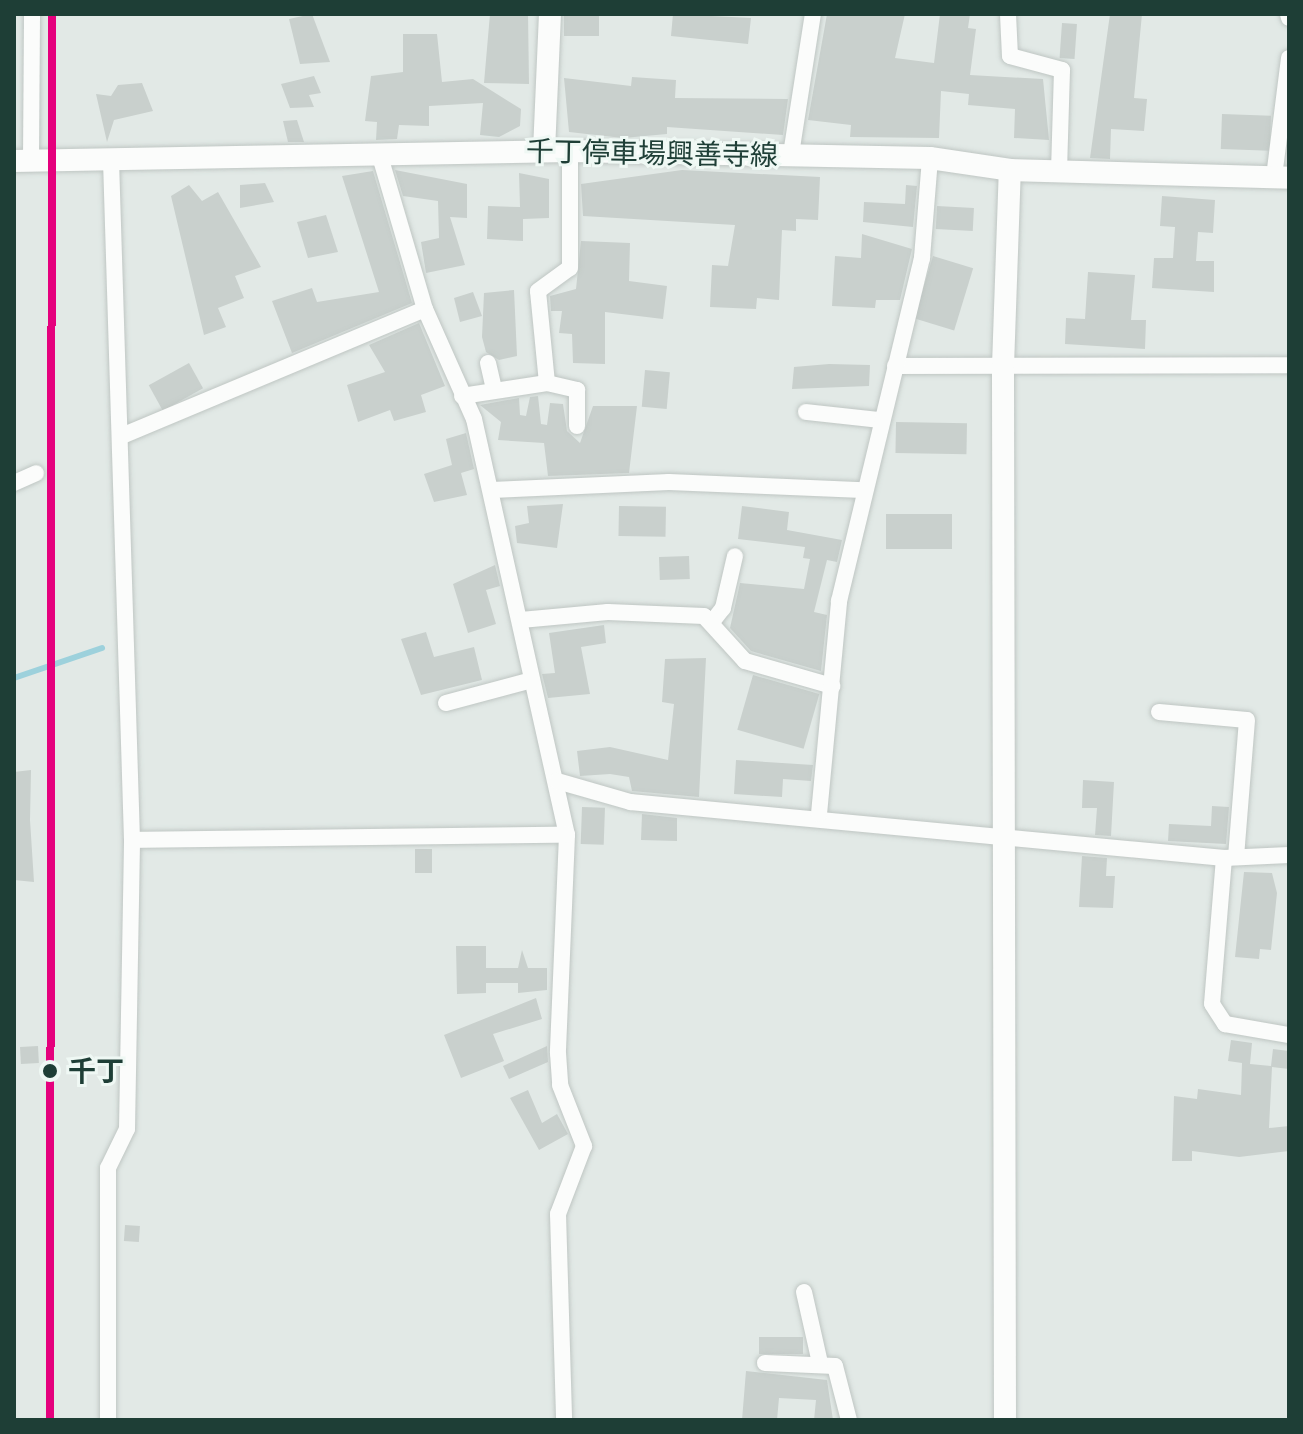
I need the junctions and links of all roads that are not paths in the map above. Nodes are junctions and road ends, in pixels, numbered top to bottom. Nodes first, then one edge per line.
1 (32, 14) edge
2 (550, 14) edge
3 (813, 14) edge
4 (1008, 14) edge
5 (1289, 58) edge
6 (544, 151) junction
7 (570, 151) junction
8 (379, 153) junction
9 (791, 154) junction
10 (930, 158) junction
11 (111, 159) junction
12 (22, 161) edge
13 (1010, 170) junction
14 (1059, 171) junction
15 (1282, 177) edge
16 (425, 309) junction
17 (488, 363) dead end
18 (1289, 365) edge
19 (895, 366) junction
20 (1003, 366) junction
21 (547, 383) junction
22 (494, 388) junction
23 (462, 396) junction
24 (806, 412) dead end
25 (880, 420) junction
26 (577, 426) dead end
27 (124, 435) junction
28 (36, 473) dead end
29 (14, 483) edge
30 (492, 490) junction
31 (863, 490) junction
32 (735, 556) dead end
33 (521, 620) junction
34 (712, 622) junction
35 (532, 680) junction
36 (832, 686) junction
37 (446, 703) dead end
38 (1159, 712) dead end
39 (557, 781) junction
40 (819, 814) junction
41 (1008, 833) junction
42 (567, 835) junction
43 (132, 840) junction
44 (1289, 855) edge
45 (1230, 857) junction
46 (1289, 1035) edge
47 (804, 1292) dead end
48 (765, 1363) dead end
49 (820, 1363) junction
50 (108, 1420) edge
51 (564, 1420) edge
52 (849, 1420) edge
53 (1005, 1420) edge

1 - 12 street
2 - 6 street
3 - 9 street
4 - 14 street
5 - 15 street
6 - 7 street, 千丁停車場興善寺線
6 - 8 street, 千丁停車場興善寺線
7 - 9 street, 千丁停車場興善寺線
7 - 21 street
8 - 11 street, 千丁停車場興善寺線
8 - 16 street
9 - 10 street, 千丁停車場興善寺線
10 - 13 street, 千丁停車場興善寺線
10 - 19 street
11 - 12 street, 千丁停車場興善寺線
11 - 27 street
13 - 14 street, 千丁停車場興善寺線
13 - 20 street
14 - 15 street, 千丁停車場興善寺線
16 - 23 street
16 - 27 street
17 - 22 street
18 - 20 street
19 - 20 street
19 - 25 street
20 - 41 street
21 - 22 street
21 - 26 street
22 - 23 street
23 - 30 street
24 - 25 street
25 - 31 street
27 - 43 street
28 - 29 street
30 - 31 street
30 - 33 street
31 - 36 street
32 - 34 street
33 - 34 street
33 - 35 street
34 - 36 street
35 - 37 street
35 - 39 street
36 - 40 street
38 - 45 street
39 - 40 street
39 - 42 street
40 - 41 street
41 - 45 street
41 - 53 street
42 - 43 street
42 - 51 street
43 - 50 street
44 - 45 street
45 - 46 street
47 - 49 street
48 - 49 street
49 - 52 street

